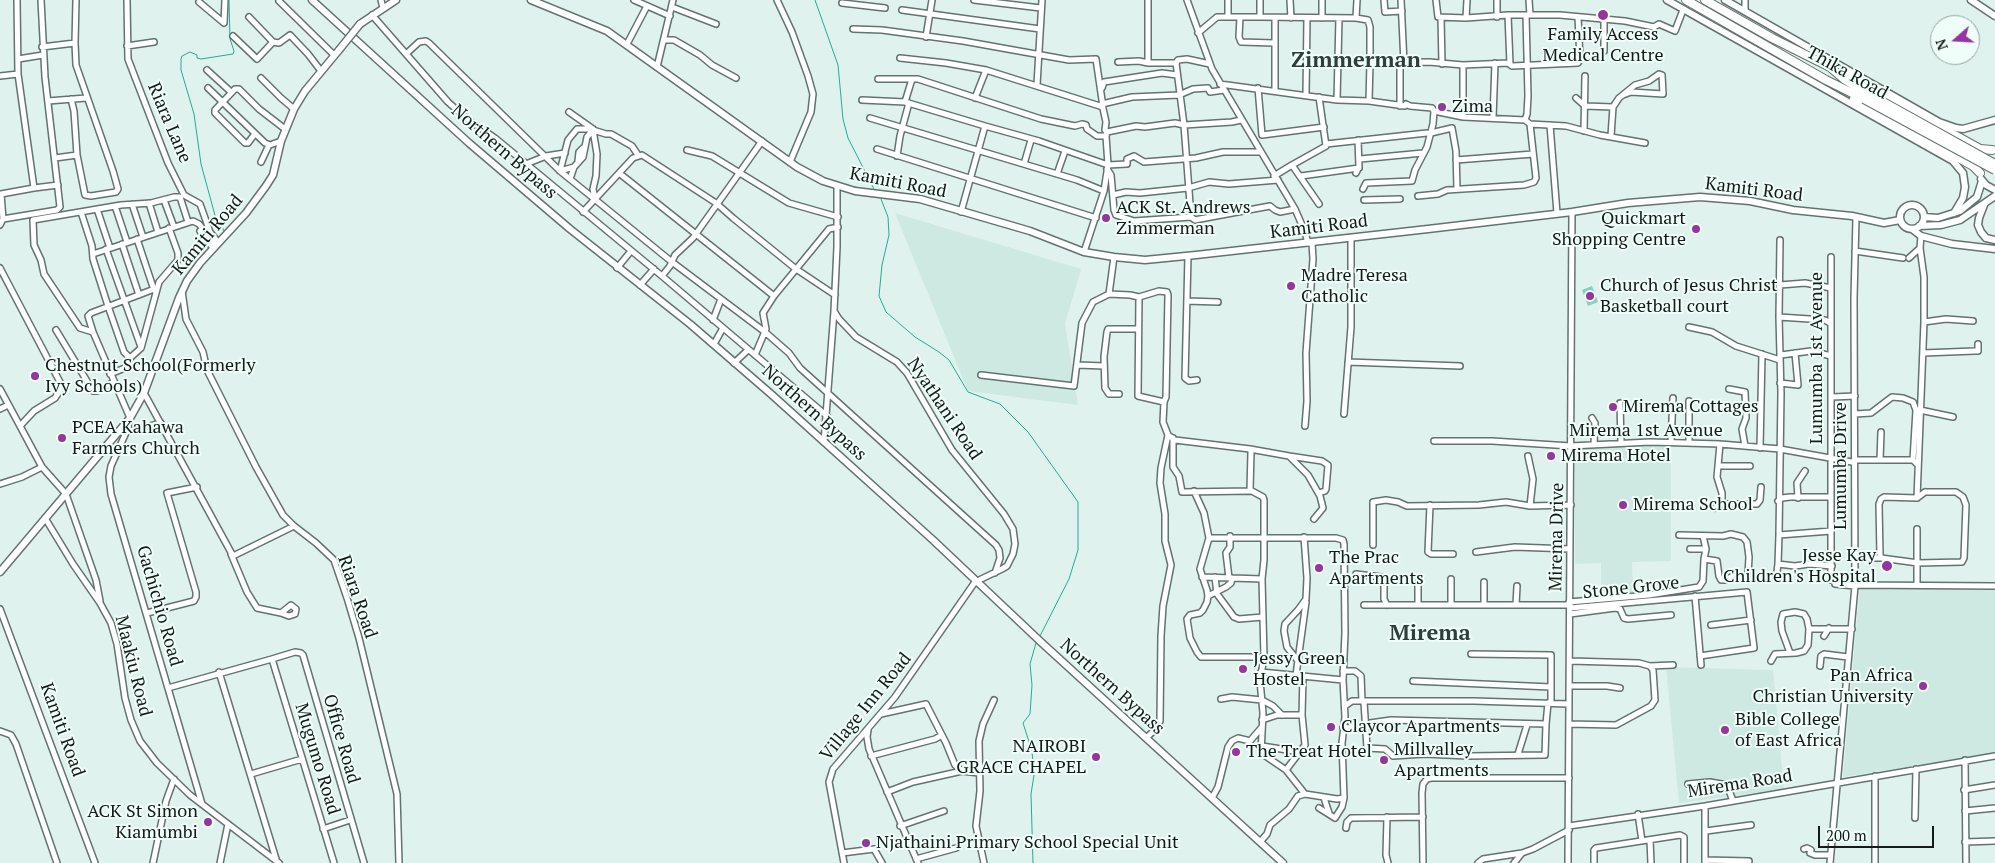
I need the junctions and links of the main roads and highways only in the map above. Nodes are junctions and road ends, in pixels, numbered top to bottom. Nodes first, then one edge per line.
1 (312, 0) edge
2 (396, 0) edge
3 (532, 0) edge
4 (1667, 0) edge
5 (1686, 0) edge
6 (1705, 0) edge
7 (1724, 0) edge
8 (1971, 0) edge
9 (1995, 16) edge
10 (1830, 67) junction
11 (1826, 80) junction
12 (1866, 96) junction
13 (1995, 120) edge
14 (1940, 124) junction
15 (1994, 150) edge
16 (1940, 151) junction
17 (1995, 164) edge
18 (1995, 170) edge
19 (1981, 177) junction
20 (1995, 190) edge
21 (1995, 196) edge
22 (1985, 204) junction
23 (1954, 213) junction
24 (1924, 217) junction
25 (1900, 220) junction
26 (1919, 226) junction
27 (1912, 229) junction
28 (1995, 240) edge
29 (1995, 249) edge
30 (0, 572) edge
31 (1283, 863) edge

1 - 31 main road, Northern Bypass
2 - 30 main road, Kamiti Road, bridge
3 - 25 main road, Kamiti Road
4 - 16 main road, Thika Road
5 - 11 highway, Thika Road
6 - 10 highway, Thika Road
7 - 14 main road, Thika Road
8 - 9 main road
10 - 12 highway, Thika Road
10 - 14 highway
11 - 12 highway, Thika Road
11 - 16 highway
12 - 17 highway, Thika Road, bridge
12 - 18 highway, Thika Road, bridge
13 - 14 main road, Thika Road
14 - 15 highway
15 - 19 main road
16 - 19 highway
16 - 23 main road
19 - 20 main road
19 - 23 main road
21 - 22 main road
22 - 26 main road
22 - 28 main road
23 - 24 main road
24 - 25 main road
24 - 26 main road
25 - 27 main road
26 - 27 main road
27 - 29 main road

